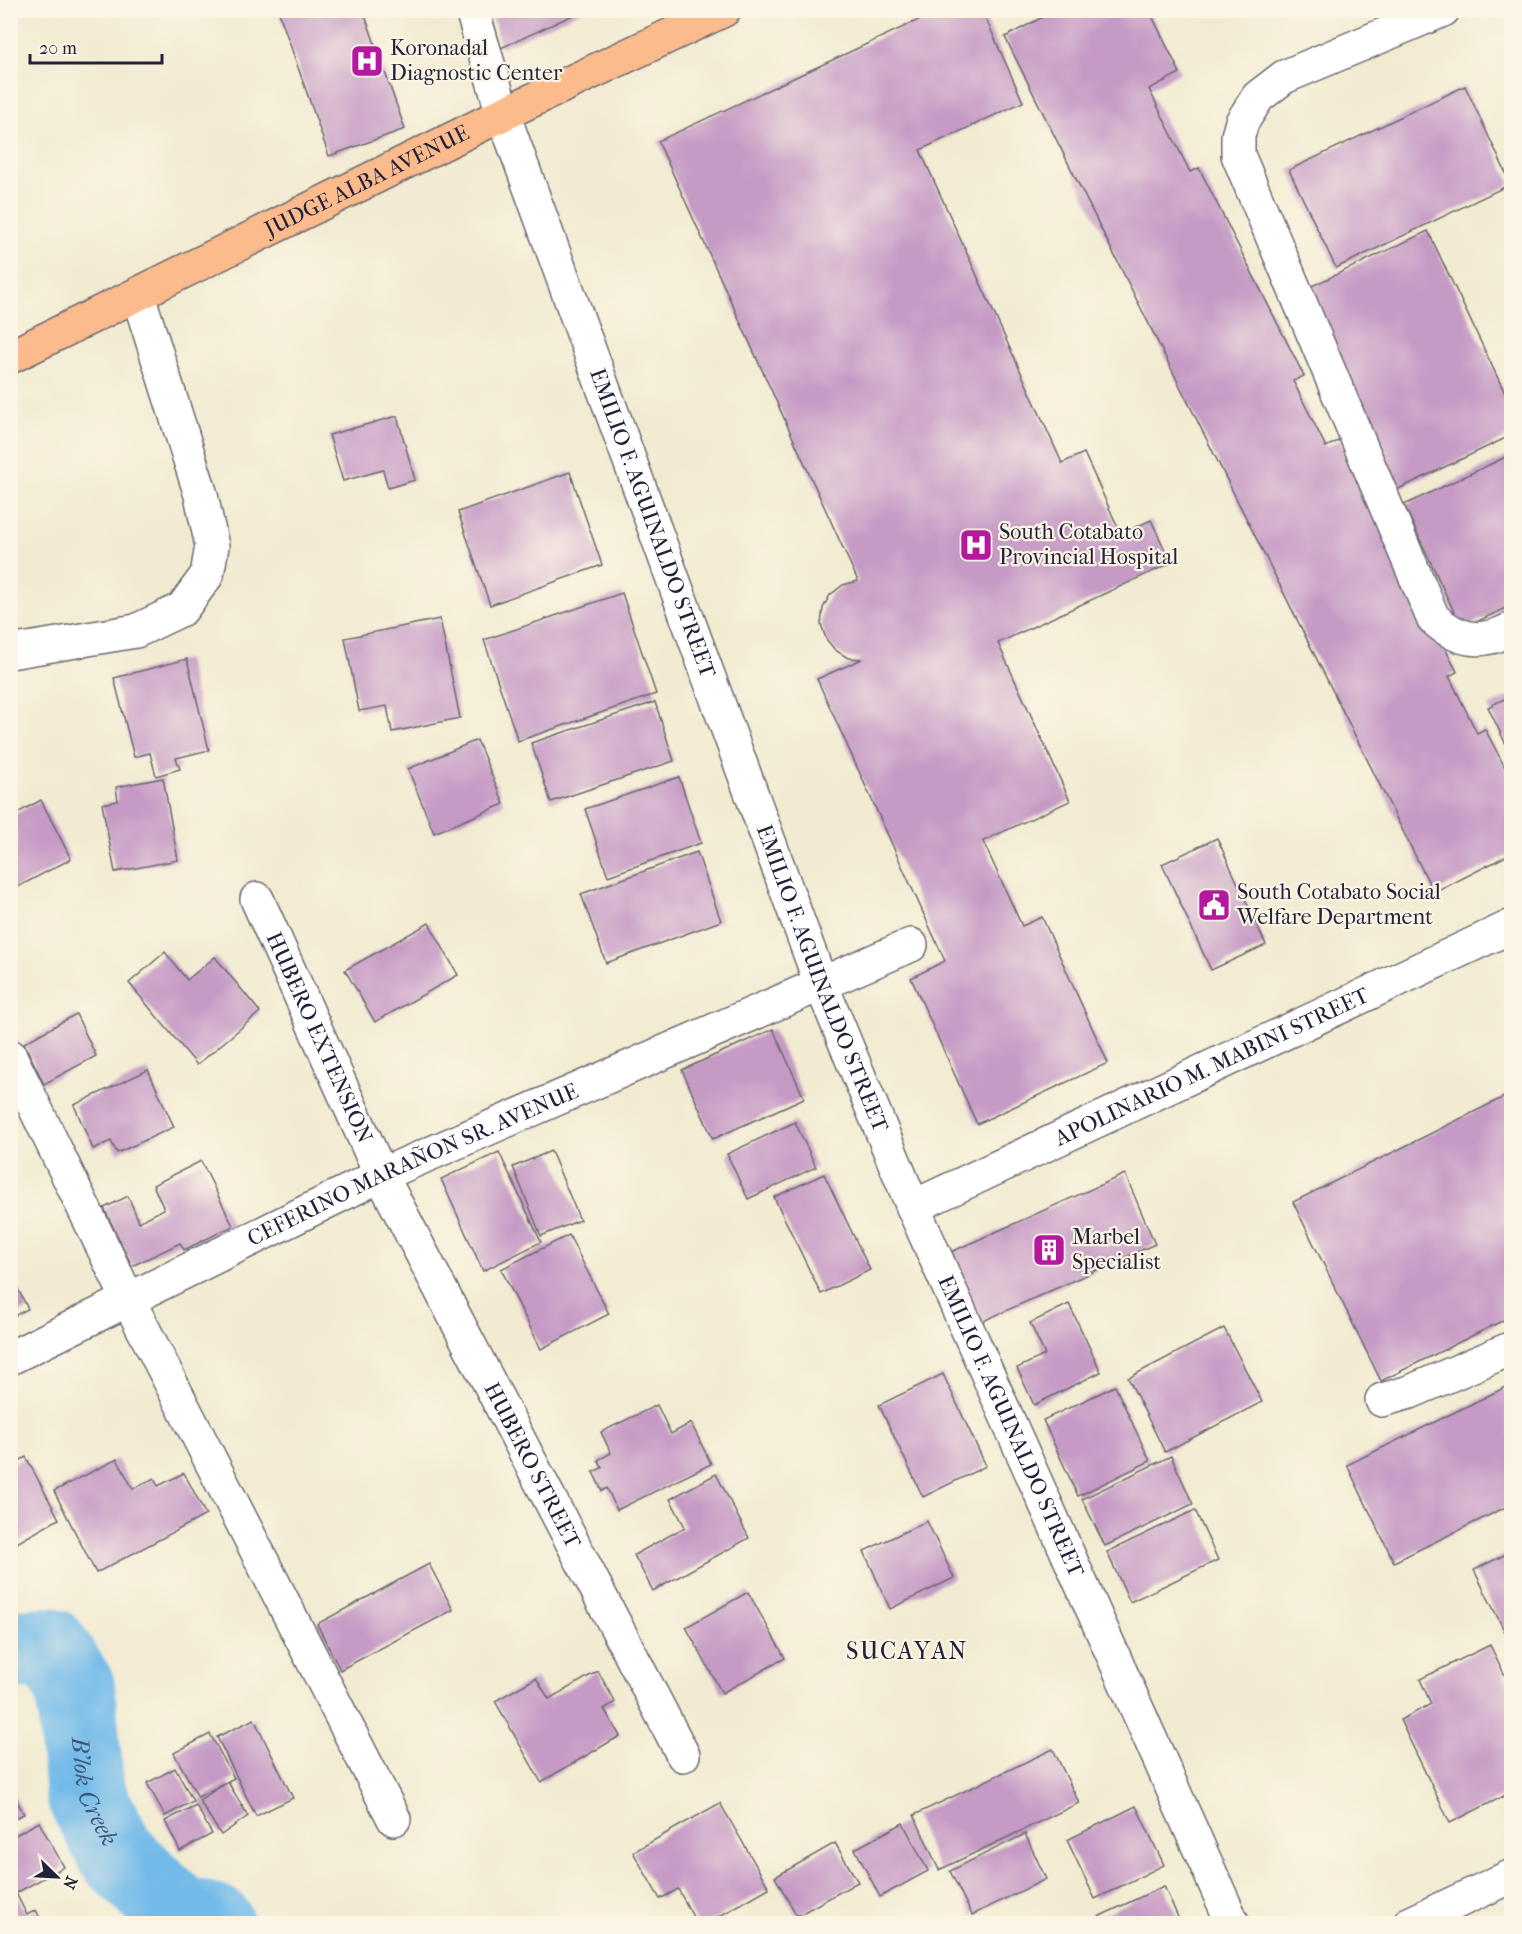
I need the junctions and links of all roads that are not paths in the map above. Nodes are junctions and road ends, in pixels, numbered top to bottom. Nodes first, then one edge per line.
1 (472, 10) edge
2 (724, 10) edge
3 (1443, 10) edge
4 (503, 114) junction
5 (138, 295) junction
6 (10, 357) edge
7 (1512, 629) edge
8 (10, 652) edge
9 (257, 899) dead end
10 (1512, 926) edge
11 (911, 945) dead end
12 (821, 984) junction
13 (10, 1056) edge
14 (381, 1175) junction
15 (913, 1207) junction
16 (129, 1300) junction
17 (1512, 1348) edge
18 (10, 1358) edge
19 (1382, 1400) dead end
20 (683, 1755) dead end
21 (394, 1819) dead end
22 (1512, 1876) edge
23 (1233, 1923) edge
24 (1409, 1923) edge

1 - 4 street, EMILIO F. AGUINALDO STREET
2 - 4 main road, JUDGE ALBA AVENUE
3 - 7 street
4 - 5 main road, JUDGE ALBA AVENUE
4 - 12 street, EMILIO F. AGUINALDO STREET
5 - 6 main road, JUDGE ALBA AVENUE
5 - 8 street
9 - 14 street, HUBERO EXTENSION
10 - 15 street, APOLINARIO M. MABINI STREET
11 - 12 street, CEFERINO MARAÑON SR. AVENUE
12 - 14 street, CEFERINO MARAÑON SR. AVENUE
12 - 15 street, EMILIO F. AGUINALDO STREET
13 - 16 street
14 - 16 street, CEFERINO MARAÑON SR. AVENUE
14 - 20 street, HUBERO STREET
15 - 23 street, EMILIO F. AGUINALDO STREET
16 - 18 street, CEFERINO MARAÑON SR. AVENUE
16 - 21 street
17 - 19 street
22 - 24 street

